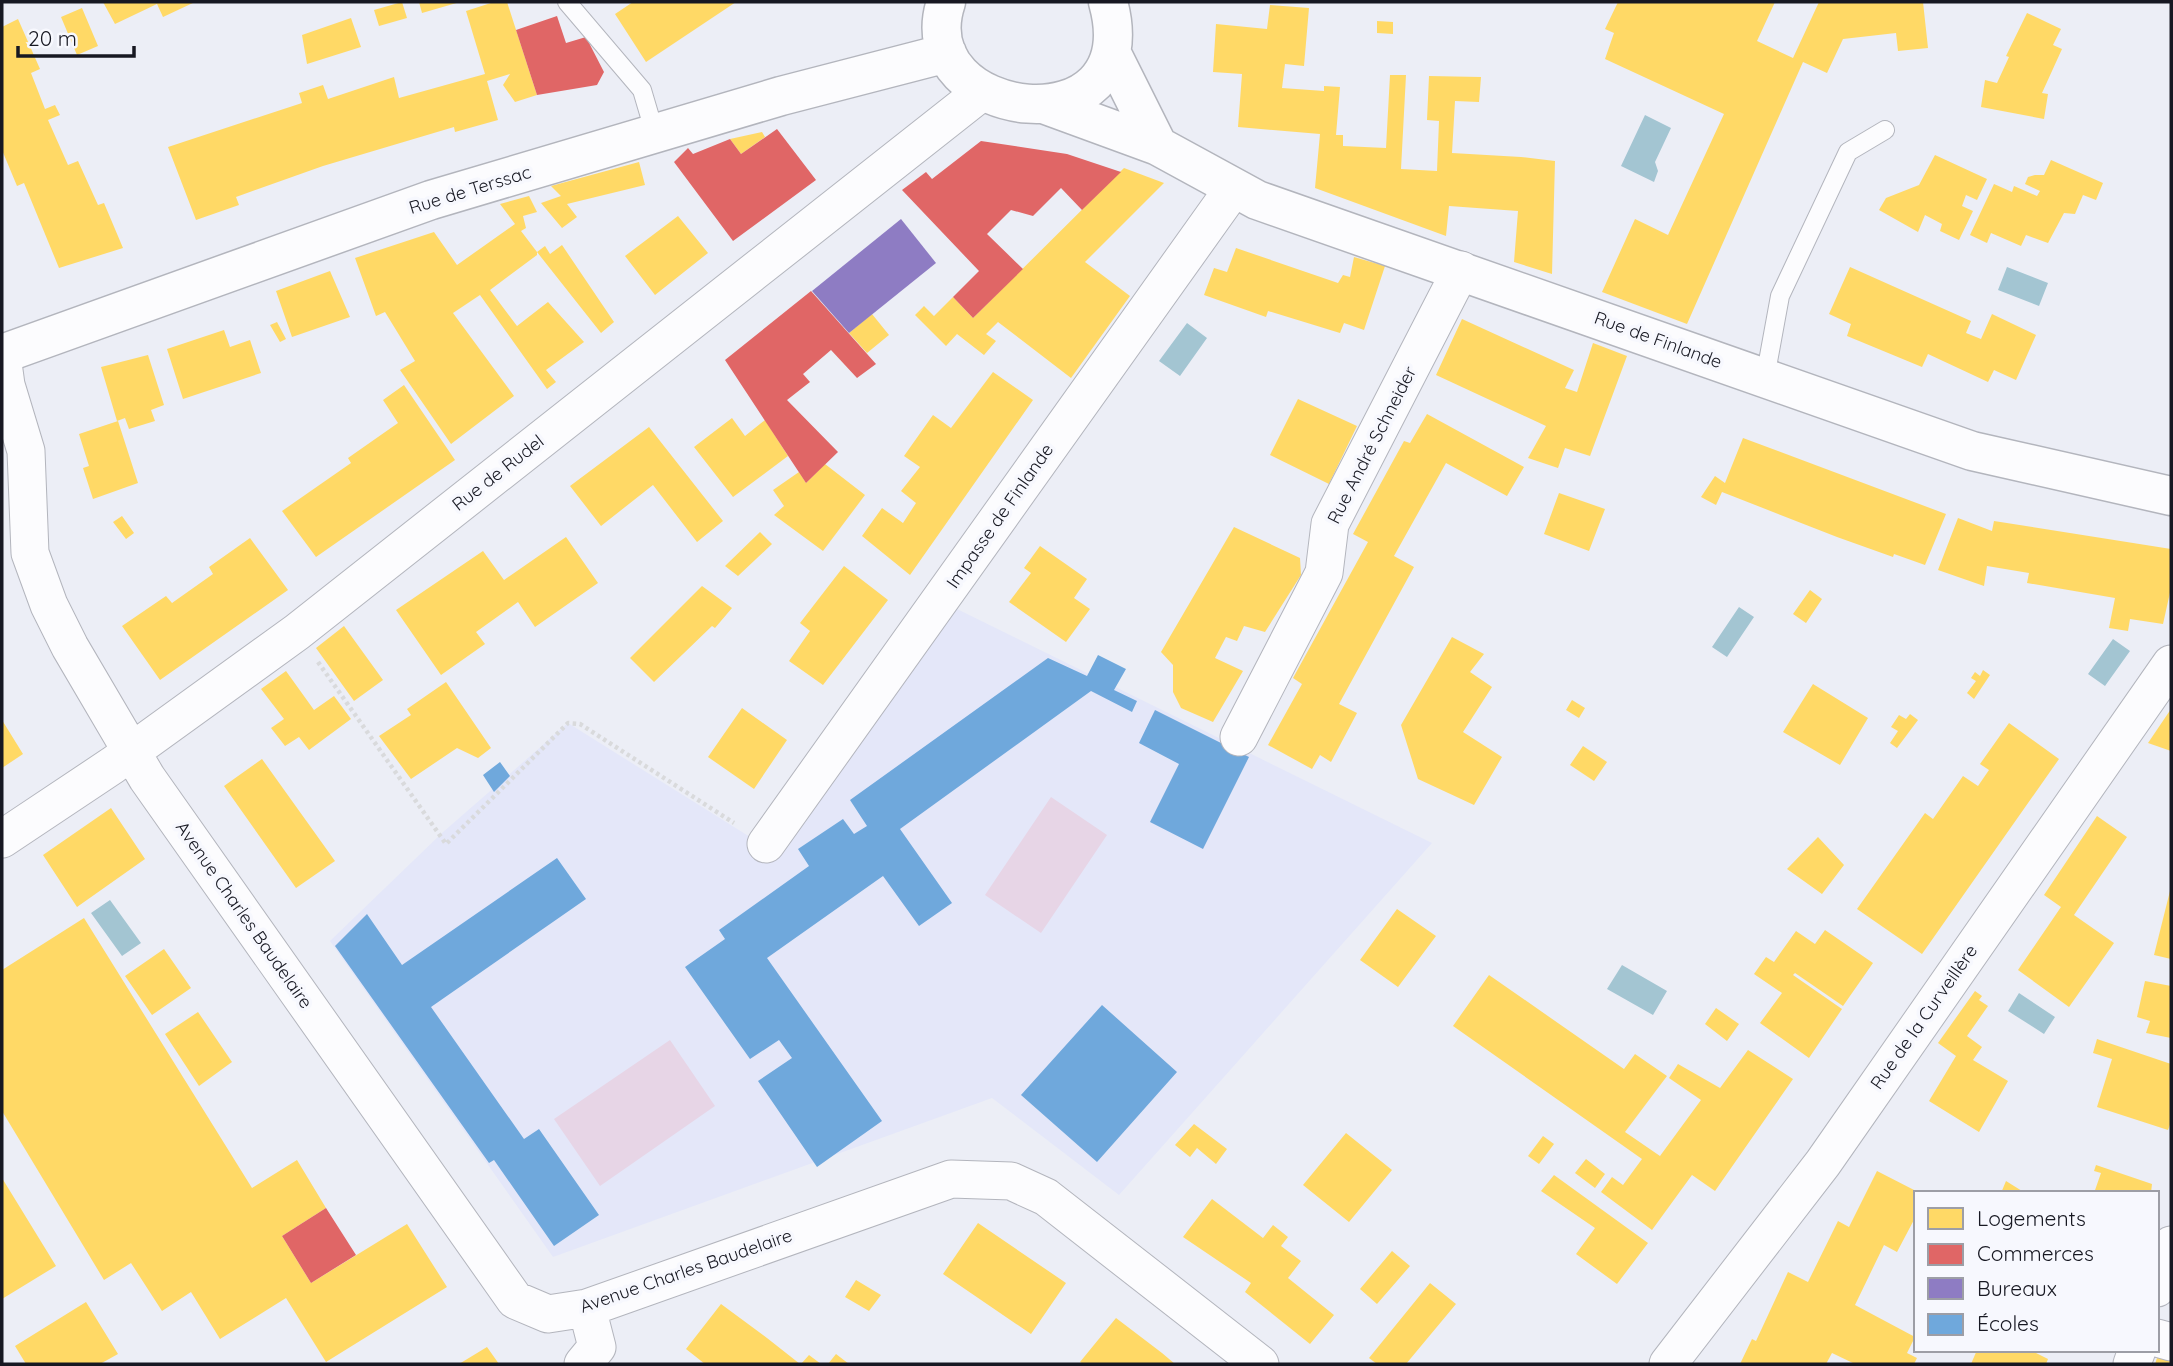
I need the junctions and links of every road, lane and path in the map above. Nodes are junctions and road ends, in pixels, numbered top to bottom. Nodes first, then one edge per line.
1 (946, 2) edge
2 (1108, 2) edge
3 (577, 5) edge
4 (947, 53) junction
5 (1112, 54) junction
6 (983, 91) junction
7 (1046, 105) junction
8 (1885, 130) dead end
9 (655, 134) junction
10 (1158, 146) junction
11 (1233, 188) junction
12 (1461, 270) junction
13 (2, 355) edge
14 (1765, 378) junction
15 (2171, 496) edge
16 (297, 632) junction
17 (2171, 664) edge
18 (1239, 737) dead end
19 (140, 764) junction
20 (2, 839) edge
21 (766, 844) joint
22 (2171, 1245) edge
23 (2159, 1282) edge
24 (587, 1308) junction
25 (600, 1359) edge
26 (1261, 1364) edge
27 (1668, 1364) edge

1 - 4 street
2 - 5 street
3 - 9 lane
4 - 6 street
4 - 9 street, Rue de Terssac
5 - 7 street
5 - 10 street
6 - 7 street
6 - 16 street, Rue de Rudel
7 - 10 street, Rue de Finlande
8 - 14 lane
9 - 13 street, Rue de Terssac
10 - 11 street, Rue de Finlande
11 - 12 street, Rue de Finlande
11 - 21 street, Impasse de Finlande
12 - 14 street, Rue de Finlande
12 - 18 street, Rue André Schneider
13 - 19 street, Avenue Charles Baudelaire
14 - 15 street, Rue de Finlande
16 - 19 street, Rue de Rudel
16 - 21 path
17 - 27 street, Rue de la Curveillère
19 - 20 street, Rue de Rudel
19 - 24 street, Avenue Charles Baudelaire
22 - 23 street
24 - 25 street
24 - 26 street, Avenue Charles Baudelaire

